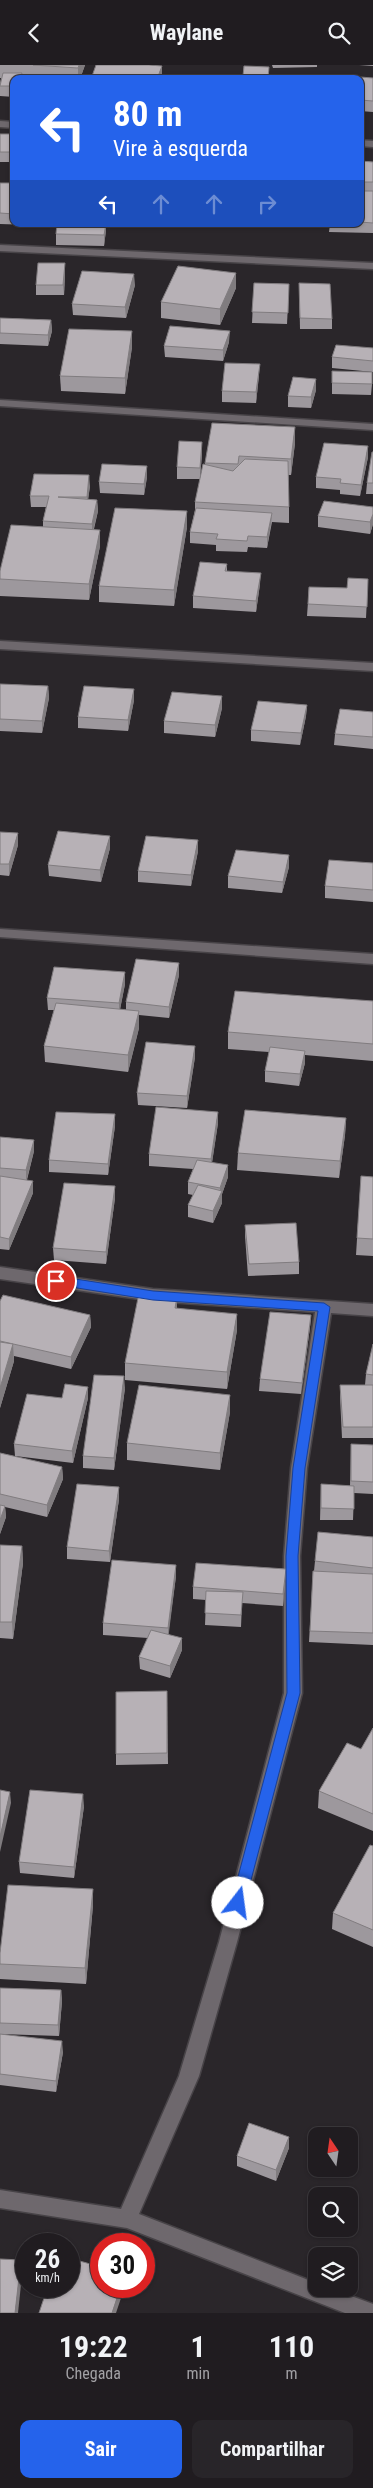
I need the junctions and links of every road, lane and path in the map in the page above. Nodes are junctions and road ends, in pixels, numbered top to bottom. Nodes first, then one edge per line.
1 (0, 247) edge
2 (373, 266) edge
3 (0, 403) edge
4 (373, 427) edge
5 (0, 645) edge
6 (373, 667) edge
7 (0, 933) edge
8 (373, 959) edge
9 (0, 1273) edge
10 (324, 1307) junction
11 (373, 1310) edge
12 (0, 2199) edge
13 (127, 2219) junction
14 (370, 2313) edge

1 - 2 street
3 - 4 street
5 - 6 street
7 - 8 street
9 - 10 street
10 - 11 street
10 - 13 street
12 - 13 street
13 - 14 street

